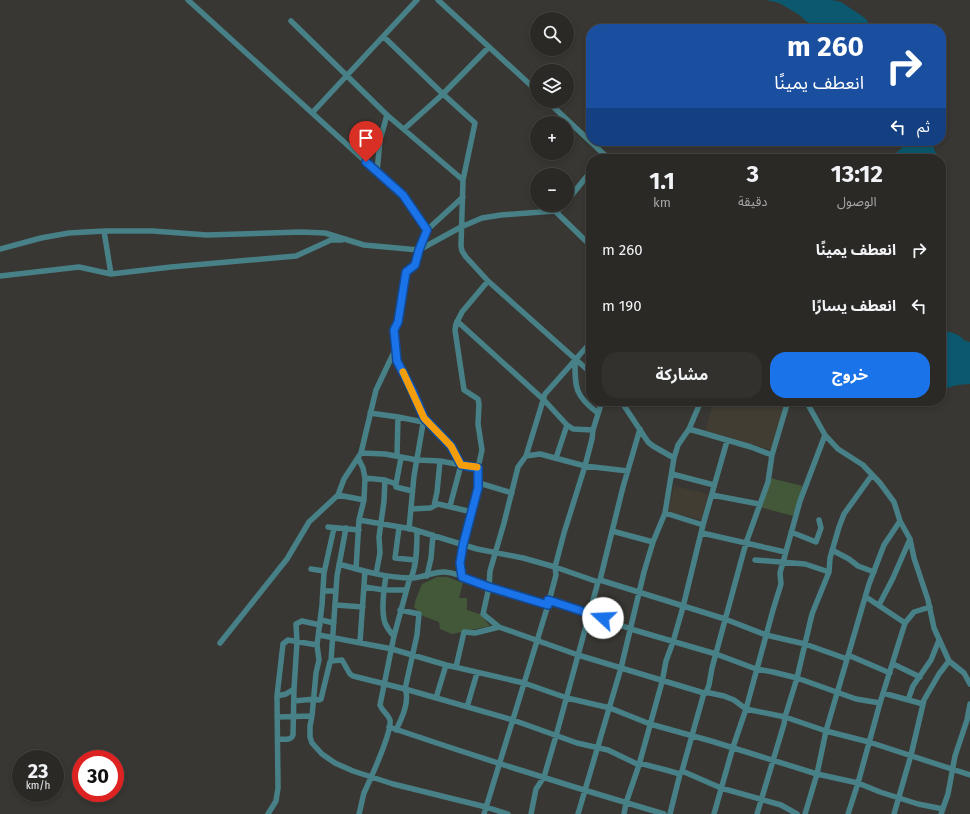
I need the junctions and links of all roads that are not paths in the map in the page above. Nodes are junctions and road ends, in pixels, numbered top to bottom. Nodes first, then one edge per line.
1 (188, 0) edge
2 (417, 0) edge
3 (438, 0) edge
4 (291, 21) dead end
5 (384, 37) junction
6 (488, 48) junction
7 (346, 76) junction
8 (530, 85) edge
9 (443, 94) junction
10 (555, 108) edge
11 (312, 113) junction
12 (387, 114) junction
13 (404, 129) junction
14 (586, 137) edge
15 (596, 146) edge
16 (605, 154) edge
17 (377, 172) junction
18 (586, 177) edge
19 (464, 180) junction
20 (574, 192) edge
21 (463, 197) junction
22 (543, 212) edge
23 (556, 212) edge
24 (461, 228) junction
25 (427, 230) junction
26 (104, 231) junction
27 (348, 240) junction
28 (586, 241) edge
29 (0, 250) edge
30 (419, 250) junction
31 (111, 274) junction
32 (0, 276) edge
33 (488, 282) junction
34 (457, 321) junction
35 (586, 347) edge
36 (395, 348) junction
37 (575, 359) junction
38 (586, 369) edge
39 (544, 400) junction
40 (586, 403) edge
41 (590, 406) edge
42 (600, 406) edge
43 (624, 406) edge
44 (699, 406) edge
45 (787, 406) edge
46 (809, 406) edge
47 (370, 413) junction
48 (598, 413) junction
49 (398, 417) junction
50 (424, 420) junction
51 (567, 425) junction
52 (640, 429) junction
53 (689, 429) junction
54 (593, 430) junction
55 (825, 435) junction
56 (727, 441) junction
57 (360, 455) junction
58 (772, 455) junction
59 (526, 456) junction
60 (399, 457) junction
61 (556, 458) junction
62 (674, 458) junction
63 (417, 460) junction
64 (440, 461) junction
65 (461, 465) junction
66 (585, 466) junction
67 (478, 468) junction
68 (628, 471) junction
69 (672, 474) junction
70 (872, 475) junction
71 (365, 478) junction
72 (385, 480) junction
73 (479, 483) junction
74 (396, 484) junction
75 (714, 485) junction
76 (412, 491) junction
77 (512, 493) junction
78 (338, 495) junction
79 (712, 495) junction
80 (364, 500) junction
81 (759, 504) junction
82 (434, 506) junction
83 (450, 506) junction
84 (411, 509) junction
85 (472, 512) junction
86 (665, 513) junction
87 (360, 520) junction
88 (819, 520) dead end
89 (900, 521) junction
90 (380, 524) junction
91 (703, 525) junction
92 (346, 528) junction
93 (399, 528) junction
94 (409, 529) junction
95 (359, 530) junction
96 (417, 531) junction
97 (612, 531) junction
98 (791, 532) junction
99 (702, 533) junction
100 (433, 535) junction
101 (910, 539) junction
102 (653, 542) junction
103 (746, 543) junction
104 (463, 545) junction
105 (832, 550) junction
106 (785, 552) junction
107 (495, 553) junction
108 (415, 560) junction
109 (755, 560) dead end
110 (783, 562) junction
111 (339, 564) junction
112 (556, 567) junction
113 (311, 569) dead end
114 (356, 569) junction
115 (324, 571) junction
116 (365, 571) junction
117 (829, 572) junction
118 (874, 572) junction
119 (376, 574) junction
120 (386, 576) junction
121 (428, 576) junction
122 (462, 577) junction
123 (412, 578) junction
124 (599, 581) junction
125 (365, 587) junction
126 (489, 587) junction
127 (384, 590) junction
128 (406, 590) junction
129 (323, 591) junction
130 (336, 591) junction
131 (640, 593) junction
132 (866, 597) junction
133 (548, 602) junction
134 (336, 605) junction
135 (879, 605) junction
136 (363, 606) junction
137 (930, 606) junction
138 (683, 607) junction
139 (400, 610) junction
140 (590, 614) junction
141 (725, 620) junction
142 (320, 623) junction
143 (334, 623) junction
144 (905, 623) junction
145 (499, 627) junction
146 (630, 628) junction
147 (319, 635) junction
148 (766, 635) junction
149 (394, 636) junction
150 (334, 638) junction
151 (536, 640) junction
152 (939, 640) junction
153 (297, 642) junction
154 (360, 642) junction
155 (673, 642) junction
156 (220, 643) dead end
157 (805, 644) junction
158 (317, 645) junction
159 (392, 649) junction
160 (716, 654) junction
161 (413, 655) junction
162 (578, 655) junction
163 (848, 657) junction
164 (319, 660) junction
165 (330, 661) junction
166 (949, 661) junction
167 (893, 664) junction
168 (446, 665) junction
169 (456, 667) junction
170 (621, 668) junction
171 (756, 669) junction
172 (477, 673) junction
173 (890, 673) junction
174 (920, 677) junction
175 (797, 678) junction
176 (662, 682) junction
177 (524, 683) junction
178 (385, 684) junction
179 (970, 684) edge
180 (294, 689) junction
181 (405, 689) junction
182 (839, 692) junction
183 (705, 693) junction
184 (883, 693) junction
185 (277, 696) junction
186 (436, 698) junction
187 (567, 698) junction
188 (314, 699) junction
189 (908, 700) junction
190 (294, 701) junction
191 (880, 703) junction
192 (923, 704) junction
193 (970, 704) edge
194 (467, 707) junction
195 (610, 708) junction
196 (746, 709) junction
197 (312, 716) junction
198 (277, 717) junction
199 (294, 717) junction
200 (785, 717) junction
201 (513, 720) junction
202 (650, 724) junction
203 (389, 727) junction
204 (396, 730) junction
205 (826, 731) junction
206 (556, 736) junction
207 (692, 736) junction
208 (278, 739) junction
209 (869, 742) junction
210 (598, 747) junction
211 (733, 747) junction
212 (911, 755) junction
213 (774, 760) junction
214 (499, 763) junction
215 (639, 764) junction
216 (953, 769) junction
217 (681, 773) junction
218 (816, 774) junction
219 (970, 775) edge
220 (544, 777) junction
221 (371, 778) junction
222 (858, 783) junction
223 (721, 788) junction
224 (584, 791) junction
225 (899, 798) junction
226 (762, 799) junction
227 (626, 803) junction
228 (486, 807) junction
229 (943, 812) edge
230 (268, 814) edge
231 (359, 814) edge
232 (484, 814) edge
233 (508, 814) edge
234 (530, 814) edge
235 (578, 814) edge
236 (624, 814) edge
237 (664, 814) edge
238 (670, 814) edge
239 (714, 814) edge
240 (758, 814) edge
241 (797, 814) edge
242 (806, 814) edge
243 (848, 814) edge
244 (894, 814) edge

1 - 11 street
2 - 5 street
3 - 6 street
4 - 7 street
5 - 7 street
5 - 9 street
6 - 8 street
6 - 9 street
7 - 11 street
7 - 12 street
9 - 13 street
9 - 19 street
10 - 14 street
11 - 17 street
12 - 13 street
12 - 17 street
13 - 19 street
15 - 16 street
17 - 25 street
18 - 20 street
19 - 21 street
21 - 24 street
21 - 25 street
22 - 24 street
23 - 28 street
24 - 30 street
24 - 33 street
25 - 30 street
26 - 27 street
26 - 29 street
26 - 31 street
27 - 30 street
27 - 31 street
30 - 36 street
31 - 32 street
33 - 34 street
33 - 37 street
34 - 39 street
34 - 67 street
35 - 37 street
36 - 47 street
36 - 50 street
37 - 38 street
37 - 39 street
37 - 40 street
39 - 51 street
39 - 59 street
41 - 48 street
42 - 48 street
43 - 52 street
44 - 53 street
45 - 58 street
46 - 55 street
47 - 49 street
47 - 57 street
48 - 54 street
49 - 50 street
49 - 60 street
50 - 63 street
50 - 65 street
51 - 54 street
51 - 61 street
52 - 62 street
52 - 68 street
53 - 56 street
53 - 62 street
54 - 66 street
55 - 70 street
55 - 98 street
56 - 58 street
56 - 75 street
57 - 60 street
57 - 71 street
57 - 78 street
58 - 81 street
59 - 61 street
59 - 77 street
60 - 63 street
60 - 74 street
61 - 66 street
62 - 69 street
63 - 64 street
63 - 76 street
64 - 65 street
64 - 82 street
65 - 67 street
65 - 83 street
66 - 68 street
66 - 112 street
67 - 73 street
68 - 97 street
69 - 75 street
69 - 86 street
70 - 89 street
70 - 105 street
71 - 72 street
71 - 80 street
72 - 74 street
72 - 90 street
73 - 77 street
73 - 85 street
74 - 76 street
75 - 79 street
76 - 84 street
77 - 107 street
78 - 80 street
78 - 156 street
79 - 81 street
79 - 91 street
80 - 87 street
81 - 103 street
82 - 83 street
82 - 84 street
83 - 85 street
84 - 94 street
85 - 104 street
86 - 91 street
86 - 102 street
87 - 90 street
87 - 95 street
88 - 98 street
89 - 101 street
89 - 118 street
90 - 93 street
90 - 119 street
91 - 99 street
92 - 95 street
92 - 111 street
92 - 115 street
93 - 94 street
93 - 108 street
94 - 96 street
95 - 114 street
96 - 100 street
96 - 108 street
97 - 102 street
97 - 124 street
98 - 106 street
99 - 103 street
99 - 138 street
100 - 104 street
100 - 121 street
101 - 135 street
101 - 137 street
102 - 131 street
103 - 106 street
103 - 141 street
104 - 107 street
104 - 122 street
105 - 117 street
105 - 118 street
106 - 110 street
107 - 112 street
107 - 126 street
108 - 123 street
109 - 110 street
110 - 117 street
110 - 148 street
111 - 114 street
111 - 130 street
112 - 124 street
112 - 133 street
113 - 115 street
114 - 116 street
115 - 129 street
116 - 119 street
116 - 125 street
117 - 157 street
118 - 132 street
119 - 120 street
120 - 123 street
120 - 127 street
121 - 122 street
121 - 123 street
122 - 126 street
123 - 128 street
124 - 131 street
124 - 140 street
125 - 127 street
125 - 136 street
126 - 133 street
126 - 145 street
127 - 128 street
127 - 149 street
128 - 139 street
129 - 130 street
129 - 142 street
130 - 134 street
131 - 138 street
131 - 146 street
132 - 135 street
132 - 163 street
133 - 140 street
133 - 151 street
134 - 136 street
134 - 143 street
135 - 144 street
136 - 154 street
137 - 144 street
137 - 152 street
138 - 141 street
138 - 155 street
139 - 149 street
139 - 161 street
140 - 146 street
140 - 162 street
141 - 148 street
141 - 160 street
142 - 143 street
142 - 147 street
142 - 153 street
143 - 150 street
144 - 167 street
145 - 151 street
145 - 169 street
146 - 155 street
146 - 170 street
147 - 150 street
147 - 158 street
148 - 157 street
148 - 171 street
149 - 159 street
150 - 154 street
150 - 165 street
151 - 162 street
151 - 177 street
152 - 166 street
152 - 174 street
153 - 158 street
153 - 180 street
153 - 185 street
154 - 159 street
155 - 160 street
155 - 176 street
157 - 163 street
157 - 175 street
158 - 164 street
159 - 161 street
159 - 178 street
160 - 171 street
160 - 183 street
161 - 168 street
161 - 181 street
162 - 170 street
162 - 187 street
163 - 173 street
163 - 182 street
164 - 165 street
164 - 188 street
165 - 178 street
165 - 188 street
166 - 179 street
166 - 192 street
167 - 173 street
167 - 174 street
168 - 169 street
168 - 186 street
169 - 172 street
170 - 176 street
170 - 195 street
171 - 175 street
171 - 196 street
172 - 177 street
172 - 194 street
173 - 184 street
174 - 189 street
175 - 182 street
175 - 200 street
176 - 183 street
176 - 202 street
177 - 187 street
177 - 201 street
178 - 181 street
178 - 203 street
180 - 185 street
180 - 190 street
181 - 186 street
181 - 204 street
182 - 191 street
182 - 205 street
183 - 196 street
183 - 207 street
184 - 189 street
184 - 191 street
185 - 198 street
186 - 194 street
187 - 195 street
187 - 206 street
188 - 190 street
188 - 197 street
189 - 192 street
190 - 199 street
191 - 209 street
192 - 212 street
193 - 216 street
194 - 201 street
195 - 202 street
195 - 210 street
196 - 200 street
196 - 211 street
197 - 199 street
197 - 221 street
198 - 199 street
198 - 208 street
199 - 208 street
200 - 205 street
200 - 213 street
201 - 206 street
201 - 214 street
202 - 207 street
202 - 215 street
203 - 204 street
203 - 221 street
204 - 214 street
205 - 209 street
205 - 218 street
206 - 210 street
206 - 220 street
207 - 211 street
207 - 217 street
208 - 230 street
209 - 212 street
209 - 222 street
210 - 215 street
210 - 224 street
211 - 213 street
211 - 223 street
212 - 216 street
212 - 225 street
213 - 218 street
213 - 226 street
214 - 220 street
214 - 228 street
215 - 217 street
215 - 227 street
216 - 219 street
216 - 229 street
217 - 223 street
217 - 238 street
218 - 222 street
218 - 242 street
220 - 224 street
220 - 234 street
221 - 228 street
221 - 231 street
222 - 225 street
222 - 243 street
223 - 226 street
223 - 239 street
224 - 227 street
224 - 235 street
225 - 229 street
225 - 244 street
226 - 240 street
226 - 241 street
227 - 236 street
227 - 237 street
228 - 232 street
228 - 233 street

